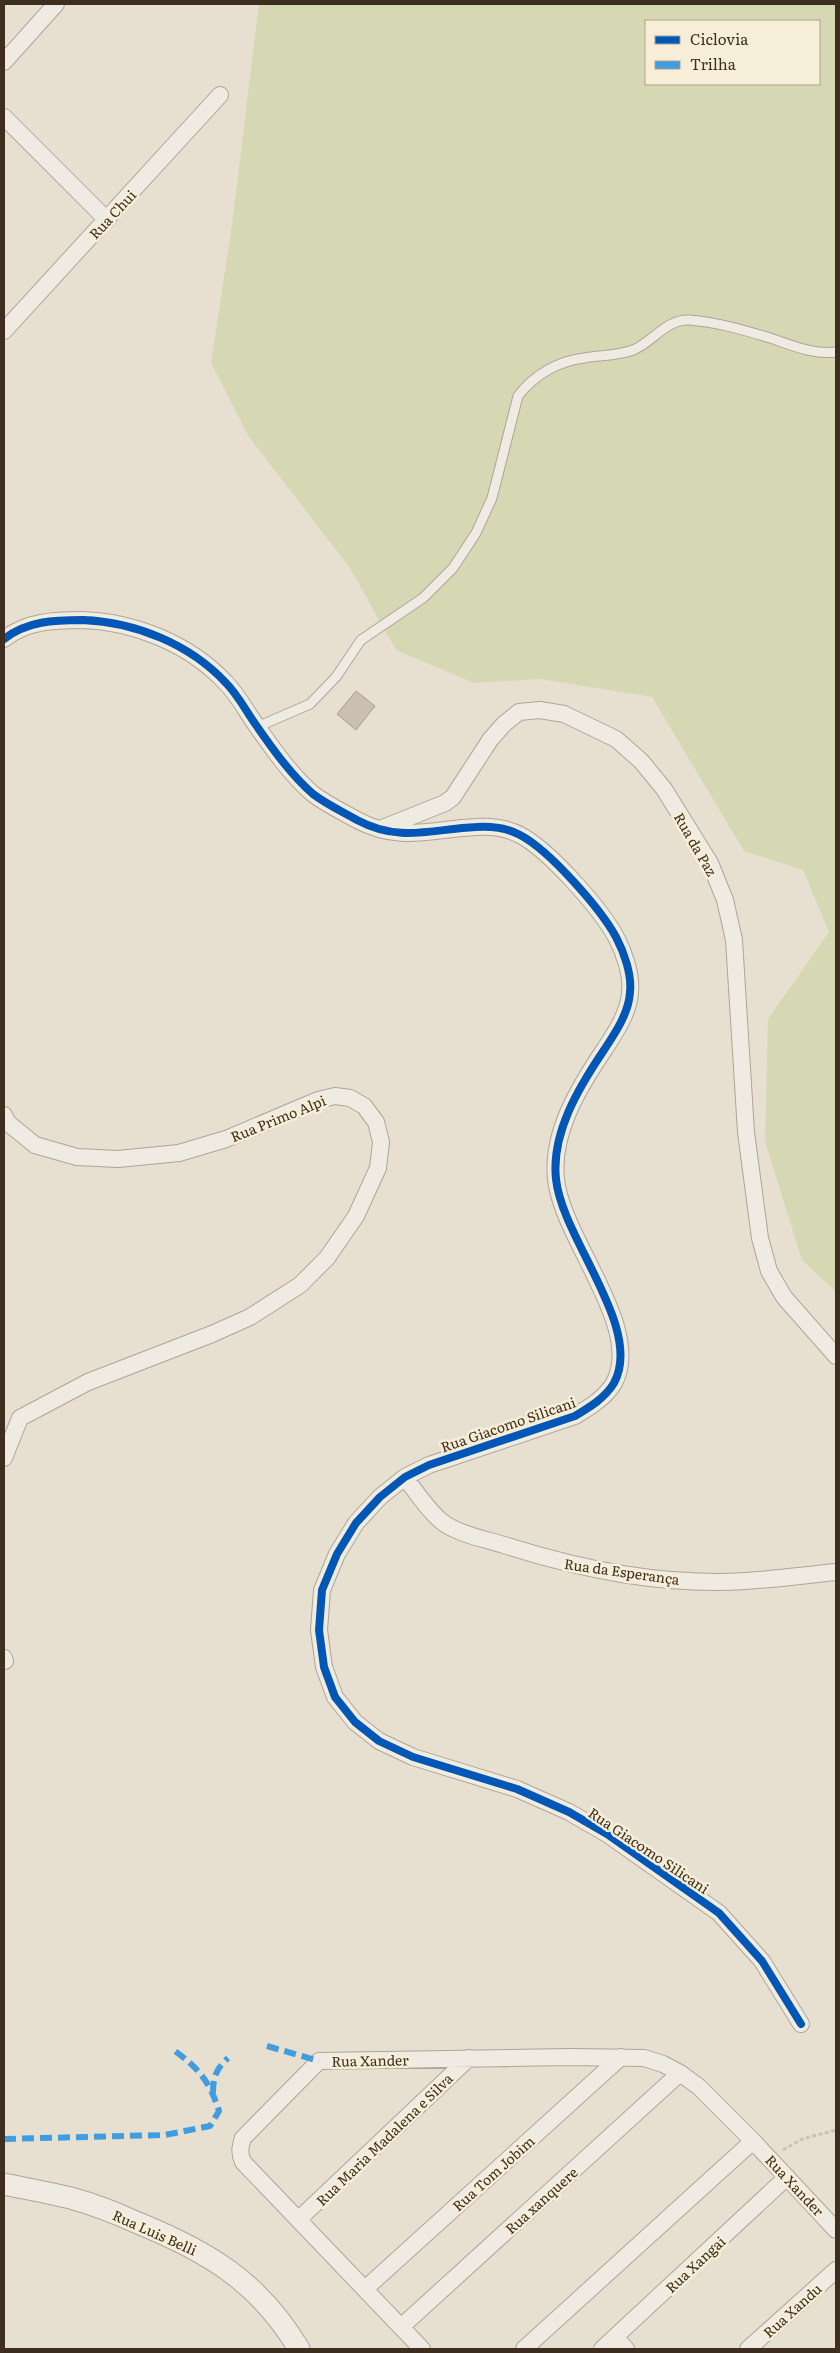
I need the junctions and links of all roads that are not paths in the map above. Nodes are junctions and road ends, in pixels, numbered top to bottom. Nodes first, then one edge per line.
1 (56, 4) edge
2 (4, 62) edge
3 (220, 95) dead end
4 (4, 117) edge
5 (107, 220) junction
6 (4, 331) edge
7 (836, 352) edge
8 (10, 627) edge
9 (4, 638) edge
10 (257, 727) junction
11 (380, 829) junction
12 (4, 1114) edge
13 (836, 1356) edge
14 (12, 1417) edge
15 (4, 1458) edge
16 (405, 1477) junction
17 (836, 1572) edge
18 (801, 2024) dead end
19 (621, 2057) junction
20 (469, 2058) junction
21 (680, 2073) junction
22 (753, 2141) junction
23 (787, 2177) junction
24 (4, 2184) edge
25 (299, 2220) junction
26 (836, 2230) edge
27 (836, 2270) edge
28 (365, 2289) junction
29 (401, 2327) junction
30 (621, 2344) edge
31 (299, 2349) edge
32 (422, 2349) edge
33 (524, 2349) edge
34 (602, 2349) edge
35 (748, 2349) edge

1 - 2 street
3 - 5 street, Rua Chui
4 - 5 street
5 - 6 street, Rua Chui
7 - 10 lane
8 - 9 street, Rua Giacomo Silicani
8 - 10 street, Rua Giacomo Silicani
10 - 11 street, Rua Giacomo Silicani
11 - 13 street, Rua da Paz
11 - 16 street, Rua Giacomo Silicani
12 - 14 street, Rua Primo Alpi
14 - 15 street, Rua Primo Alpi
16 - 17 street, Rua da Esperança
16 - 18 street, Rua Giacomo Silicani
19 - 20 street, Rua Xander
19 - 21 street, Rua Xander
19 - 28 street, Rua Tom Jobim
20 - 25 street, Rua Maria Madalena e Silva
20 - 25 street, Rua Xander
21 - 22 street, Rua Xander
21 - 29 street, Rua xanquere
22 - 23 street, Rua Xander
22 - 33 street
23 - 26 street, Rua Xander
23 - 30 street, Rua Xangai
24 - 31 street, Rua Luis Belli
25 - 28 street, Rua Xander
27 - 35 street, Rua Xandu
28 - 29 street, Rua Xander
29 - 32 street, Rua Xander
30 - 34 street, Rua Xangai

